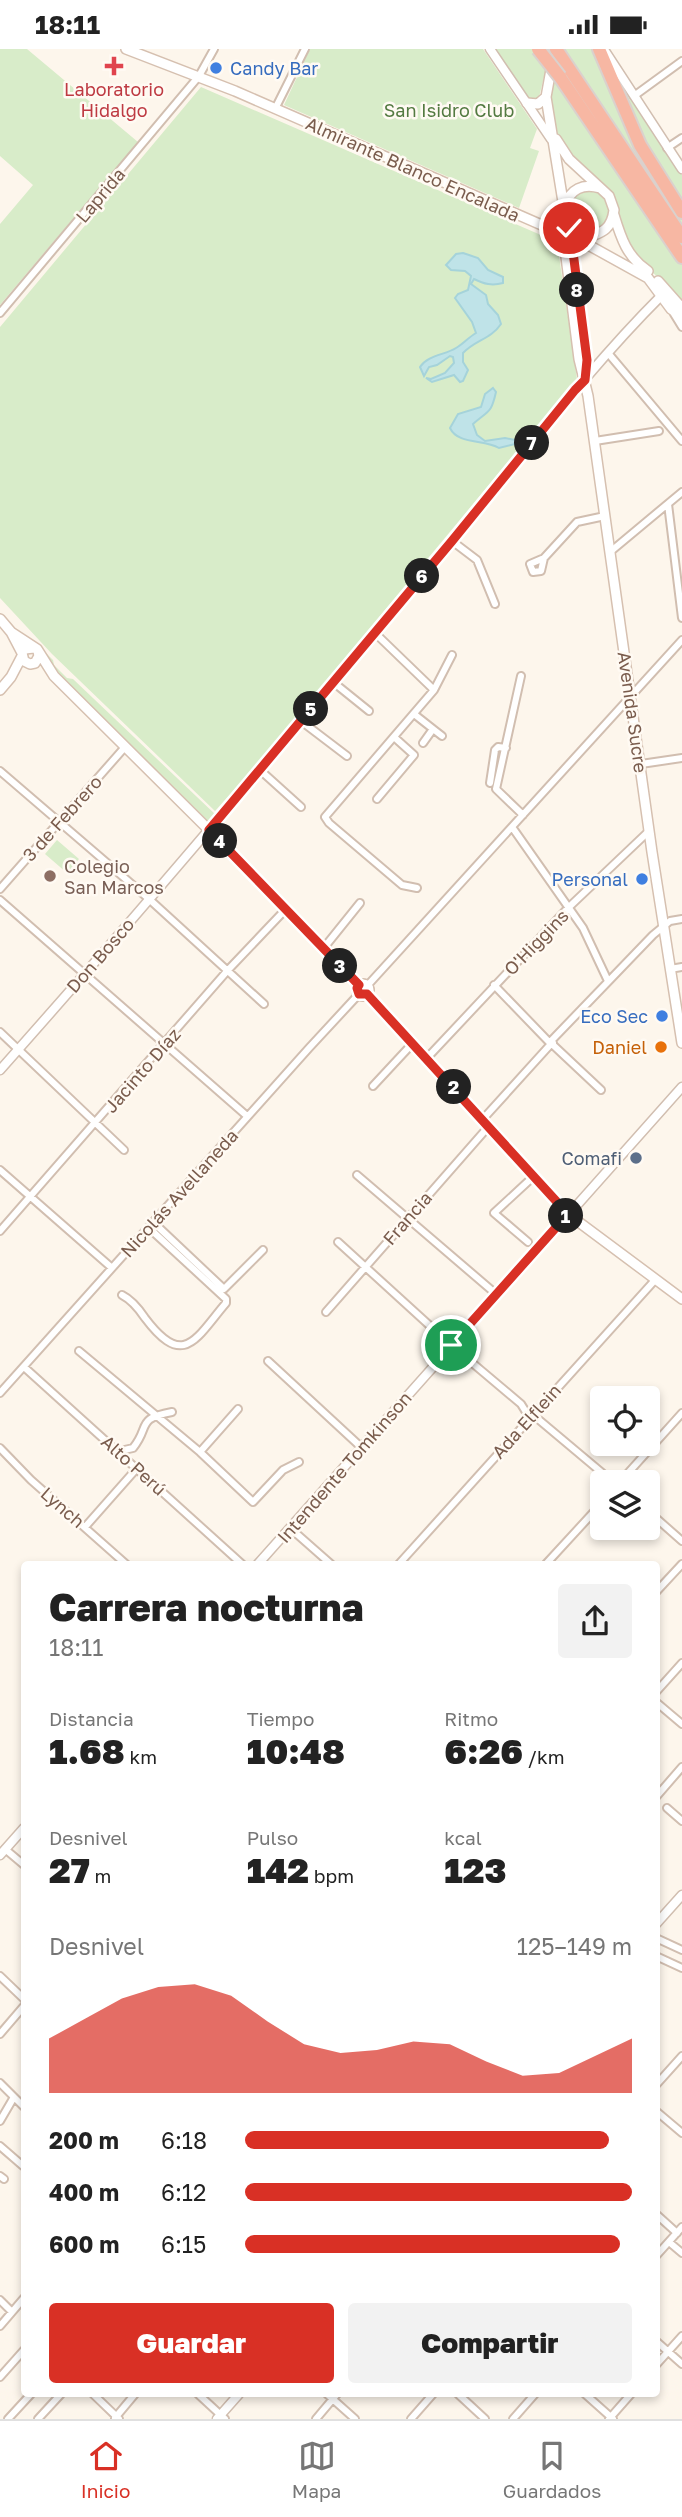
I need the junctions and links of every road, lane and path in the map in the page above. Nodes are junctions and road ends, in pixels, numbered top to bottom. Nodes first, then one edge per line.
1 (126, 49) edge
2 (214, 49) edge
3 (304, 49) edge
4 (490, 49) edge
5 (538, 49) edge
6 (556, 49) edge
7 (601, 49) edge
8 (682, 61) edge
9 (563, 71) junction
10 (199, 76) junction
11 (634, 96) junction
12 (546, 97) junction
13 (527, 103) junction
14 (275, 109) junction
15 (551, 124) junction
16 (682, 138) edge
17 (553, 144) junction
18 (667, 148) junction
19 (682, 169) edge
20 (603, 190) junction
21 (682, 212) edge
22 (564, 213) junction
23 (614, 215) junction
24 (565, 236) junction
25 (682, 236) edge
26 (579, 239) junction
27 (682, 257) edge
28 (661, 296) junction
29 (682, 308) edge
30 (671, 309) junction
31 (0, 313) edge
32 (682, 317) edge
33 (682, 327) edge
34 (608, 353) junction
35 (585, 380) junction
36 (659, 431) dead end
37 (595, 441) junction
38 (682, 441) edge
39 (682, 492) edge
40 (668, 504) junction
41 (605, 516) junction
42 (452, 541) junction
43 (610, 552) junction
44 (544, 558) dead end
45 (495, 604) dead end
46 (682, 618) edge
47 (0, 619) edge
48 (11, 632) junction
49 (374, 632) junction
50 (682, 640) edge
51 (36, 650) junction
52 (22, 655) junction
53 (452, 655) dead end
54 (32, 664) junction
55 (52, 674) junction
56 (521, 676) dead end
57 (10, 677) junction
58 (333, 683) junction
59 (0, 690) edge
60 (434, 690) junction
61 (631, 698) junction
62 (369, 711) dead end
63 (414, 714) junction
64 (301, 721) junction
65 (433, 729) junction
66 (442, 736) dead end
67 (394, 737) junction
68 (423, 743) dead end
69 (125, 747) junction
70 (506, 748) junction
71 (346, 756) dead end
72 (682, 758) edge
73 (640, 764) junction
74 (260, 770) junction
75 (0, 771) edge
76 (490, 783) dead end
77 (377, 799) dead end
78 (301, 807) dead end
79 (523, 815) junction
80 (58, 822) junction
81 (513, 827) junction
82 (209, 830) junction
83 (649, 831) junction
84 (417, 888) dead end
85 (0, 889) edge
86 (0, 899) edge
87 (149, 899) junction
88 (360, 903) dead end
89 (568, 908) junction
90 (285, 910) junction
91 (682, 919) edge
92 (663, 926) junction
93 (323, 949) junction
94 (682, 967) edge
95 (670, 969) junction
96 (228, 970) junction
97 (84, 974) junction
98 (608, 981) junction
99 (494, 985) junction
100 (363, 990) junction
101 (264, 1004) dead end
102 (0, 1032) edge
103 (413, 1043) junction
104 (551, 1043) junction
105 (165, 1044) junction
106 (682, 1044) edge
107 (19, 1049) junction
108 (427, 1058) junction
109 (0, 1070) edge
110 (373, 1086) dead end
111 (682, 1087) edge
112 (601, 1090) dead end
113 (247, 1116) junction
114 (97, 1122) junction
115 (486, 1122) junction
116 (124, 1150) dead end
117 (0, 1170) edge
118 (357, 1175) dead end
119 (534, 1175) junction
120 (30, 1196) junction
121 (568, 1214) junction
122 (406, 1218) junction
123 (151, 1225) junction
124 (0, 1231) edge
125 (338, 1242) dead end
126 (527, 1242) dead end
127 (262, 1250) dead end
128 (365, 1266) junction
129 (112, 1268) junction
130 (655, 1280) junction
131 (496, 1294) junction
132 (122, 1295) dead end
133 (682, 1299) edge
134 (326, 1312) dead end
135 (451, 1345) junction
136 (79, 1351) dead end
137 (268, 1361) dead end
138 (23, 1367) junction
139 (0, 1393) edge
140 (237, 1409) dead end
141 (172, 1412) dead end
142 (682, 1413) edge
143 (532, 1414) junction
144 (157, 1415) junction
145 (361, 1447) junction
146 (0, 1448) edge
147 (118, 1451) junction
148 (200, 1452) junction
149 (299, 1462) dead end
150 (138, 1467) junction
151 (599, 1470) edge
152 (631, 1470) edge
153 (590, 1516) edge
154 (660, 1522) edge
155 (85, 1527) junction
156 (290, 1528) junction
157 (682, 1541) edge
158 (123, 1561) edge
159 (239, 1561) edge
160 (261, 1561) edge
161 (327, 1561) edge
162 (402, 1561) edge
163 (549, 1561) edge
164 (682, 1564) edge
165 (660, 1589) edge
166 (682, 1663) edge
167 (660, 1688) edge
168 (660, 1705) edge
169 (682, 1724) edge
170 (682, 1767) edge
171 (660, 1792) edge
172 (667, 1808) dead end
173 (682, 1821) edge
174 (21, 1831) edge
175 (3, 1852) edge
176 (21, 1863) edge
177 (682, 1895) edge
178 (660, 1920) edge
179 (660, 1940) edge
180 (682, 1950) edge
181 (660, 1958) edge
182 (682, 1968) edge
183 (0, 1976) edge
184 (21, 1995) edge
185 (21, 2010) edge
186 (0, 2034) edge
187 (682, 2056) edge
188 (660, 2081) edge
189 (0, 2083) edge
190 (14, 2097) junction
191 (21, 2104) edge
192 (660, 2114) edge
193 (0, 2121) edge
194 (682, 2133) edge
195 (0, 2146) edge
196 (21, 2164) edge
197 (660, 2217) edge
198 (679, 2230) edge
199 (669, 2242) junction
200 (660, 2252) edge
201 (682, 2253) edge
202 (0, 2300) edge
203 (21, 2302) edge
204 (12, 2312) junction
205 (0, 2326) edge
206 (682, 2336) edge
207 (660, 2344) edge
208 (668, 2351) junction
209 (21, 2353) edge
210 (660, 2360) edge
211 (682, 2364) edge
212 (0, 2377) edge
213 (28, 2397) edge
214 (58, 2397) edge
215 (96, 2397) edge
216 (133, 2397) edge
217 (201, 2397) edge
218 (237, 2397) edge
219 (332, 2397) edge
220 (334, 2397) edge
221 (430, 2397) edge
222 (461, 2397) edge
223 (532, 2397) edge
224 (588, 2397) edge
225 (628, 2397) edge
226 (116, 2418) edge
227 (221, 2418) edge
228 (610, 2418) edge
229 (8, 2419) edge
230 (38, 2419) edge
231 (316, 2419) edge
232 (355, 2419) edge
233 (411, 2419) edge
234 (485, 2419) edge
235 (513, 2419) edge

1 - 10 main road, Almirante Blanco Encalada
2 - 10 street, Laprida
3 - 14 street
4 - 13 street
5 - 9 highway, bridge
6 - 9 highway
6 - 12 main road
7 - 11 street
7 - 21 highway
8 - 11 street
9 - 25 highway
9 - 27 highway
10 - 14 main road, Almirante Blanco Encalada
10 - 31 street, Laprida
11 - 18 street
12 - 13 main road
12 - 15 main road
13 - 17 street
14 - 24 main road, Almirante Blanco Encalada
15 - 17 main road
15 - 20 main road
16 - 18 street
17 - 22 main road
18 - 19 street
20 - 22 main road
20 - 23 main road
22 - 24 main road, Avenida Sucre
22 - 26 main road
23 - 26 main road
23 - 29 main road
24 - 26 main road, Almirante Blanco Encalada
24 - 35 main road, Avenida Sucre
26 - 28 main road, Almirante Blanco Encalada
26 - 35 main road, Avenida Sucre
28 - 30 main road, Almirante Blanco Encalada
28 - 34 street, Don Bosco
30 - 32 main road, Almirante Blanco Encalada
30 - 33 street
34 - 35 street, Don Bosco
34 - 38 street
35 - 37 main road, Avenida Sucre
35 - 42 street, Don Bosco
36 - 37 street
37 - 41 main road, Avenida Sucre
39 - 40 street
40 - 43 street
40 - 46 street
41 - 43 main road, Avenida Sucre
41 - 44 street
42 - 45 street
42 - 49 street, Don Bosco
43 - 61 main road, Avenida Sucre
47 - 48 main road
48 - 51 main road
48 - 52 main road
49 - 58 street, Don Bosco
49 - 60 street
50 - 61 street, Nicolás Avellaneda
51 - 52 main road
51 - 54 main road
51 - 55 main road
52 - 54 main road
52 - 57 main road
53 - 60 street
54 - 55 main road
54 - 57 main road
55 - 69 main road
56 - 70 street
57 - 59 main road
58 - 62 street
58 - 64 street, Don Bosco
60 - 63 street
61 - 73 main road, Avenida Sucre
61 - 79 street, Nicolás Avellaneda
63 - 65 street
63 - 67 street
64 - 71 street
64 - 74 street, Don Bosco
65 - 66 street
65 - 68 street
67 - 77 street
67 - 84 street
69 - 80 street, 3 de Febrero
69 - 82 main road
70 - 76 street
70 - 79 street
72 - 73 street
73 - 83 main road, Avenida Sucre
74 - 78 street
74 - 82 street, Don Bosco
75 - 80 street
79 - 81 street, Nicolás Avellaneda
80 - 85 street, 3 de Febrero
80 - 87 street
81 - 89 street
81 - 100 street, Nicolás Avellaneda
82 - 87 street, Don Bosco
82 - 90 main road
83 - 89 street, O'Higgins
83 - 92 main road, Avenida Sucre
86 - 97 street
87 - 96 street
87 - 97 street, Don Bosco
88 - 93 street
89 - 98 street
89 - 99 street, O'Higgins
90 - 93 main road
90 - 96 street, Jacinto Díaz
91 - 92 street, Francia
92 - 95 main road, Avenida Sucre
92 - 98 street, Francia
93 - 100 main road
94 - 95 street
95 - 106 main road, Avenida Sucre
96 - 101 street
96 - 105 street, Jacinto Díaz
97 - 105 street
97 - 107 street, Don Bosco
98 - 104 street, Francia
99 - 104 street
99 - 108 street, O'Higgins
100 - 103 main road
100 - 113 street, Nicolás Avellaneda
102 - 107 street
103 - 108 main road
103 - 110 street
104 - 112 street
104 - 115 street, Francia
105 - 113 street
105 - 114 street, Jacinto Díaz
107 - 109 street, Don Bosco
107 - 114 street
108 - 115 main road
111 - 121 street, Intendente Tomkinson
113 - 123 street, Nicolás Avellaneda
114 - 116 street
114 - 120 street, Jacinto Díaz
115 - 119 main road
115 - 122 street, Francia
117 - 120 street
118 - 122 street
119 - 121 main road
119 - 126 street
120 - 124 street, Jacinto Díaz
120 - 129 street
121 - 130 main road
121 - 131 street, Intendente Tomkinson
122 - 128 street, Francia
122 - 131 street
123 - 127 street
123 - 129 street, Nicolás Avellaneda
123 - 132 street
125 - 128 street
128 - 134 street, Francia
128 - 135 street
129 - 138 street, Nicolás Avellaneda
130 - 133 main road
130 - 143 street, Ada Elflein
131 - 135 street, Intendente Tomkinson
135 - 143 street
135 - 145 street, Intendente Tomkinson
136 - 144 street
137 - 145 street
138 - 139 street, Nicolás Avellaneda
138 - 147 street, Alto Perú
140 - 148 street
141 - 144 street
142 - 152 street
143 - 151 street
143 - 162 street, Ada Elflein
144 - 147 street
144 - 148 street
145 - 156 street, Intendente Tomkinson
146 - 155 street, Lynch
147 - 150 street, Alto Perú
148 - 149 street
150 - 155 street
150 - 159 street, Alto Perú
153 - 163 street
154 - 157 street
155 - 158 street, Lynch
156 - 160 street, Intendente Tomkinson
156 - 161 street
164 - 165 street
166 - 167 street
168 - 169 street
170 - 171 street
172 - 173 street
174 - 175 street
175 - 176 street
177 - 178 street
179 - 180 street
181 - 182 street
183 - 184 street
185 - 186 street
187 - 188 street
189 - 190 street
190 - 191 street
190 - 193 street
192 - 194 street
195 - 196 street
197 - 198 street
198 - 199 street
199 - 200 street
199 - 201 street
202 - 204 street
203 - 204 street
204 - 205 street
206 - 208 street
207 - 208 street
208 - 210 street
208 - 211 street
209 - 212 street
213 - 229 street
214 - 230 street
215 - 226 street
216 - 226 street
217 - 227 street
218 - 227 street
219 - 231 street
220 - 232 street
221 - 233 street
222 - 234 street
223 - 235 street
224 - 228 street
225 - 228 street

